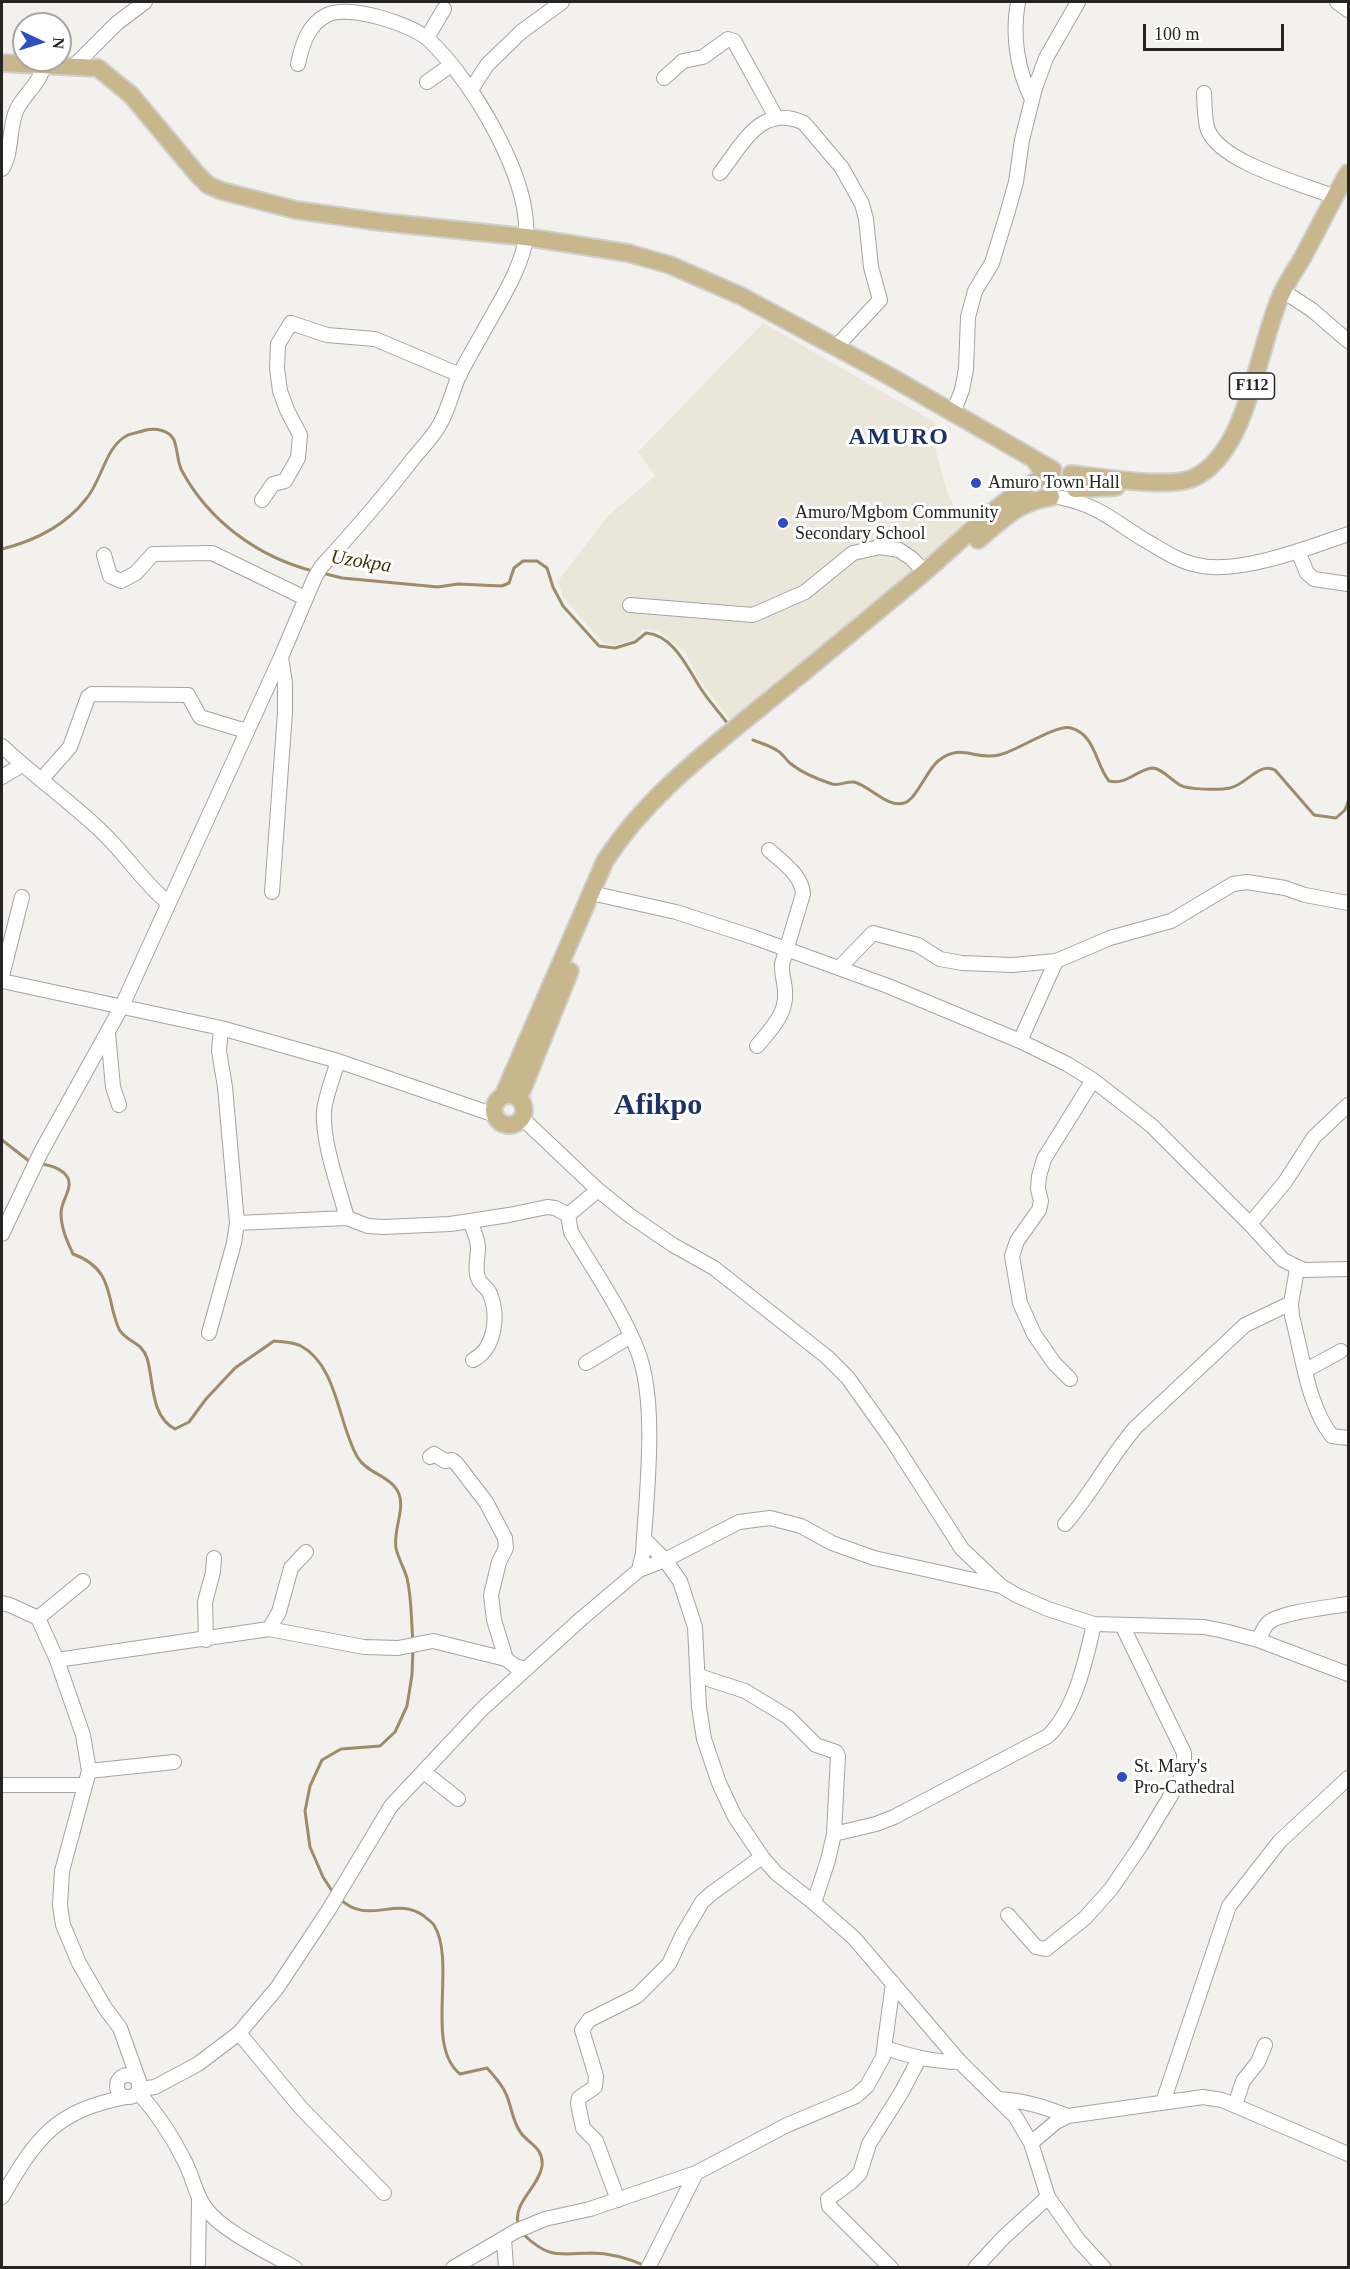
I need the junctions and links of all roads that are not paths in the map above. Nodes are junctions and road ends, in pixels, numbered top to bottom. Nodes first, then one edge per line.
1 (145, 2) edge
2 (562, 2) edge
3 (1018, 2) edge
4 (1074, 2) edge
5 (1337, 2) edge
6 (349, 6) edge
7 (444, 9) dead end
8 (1348, 10) edge
9 (427, 38) junction
10 (298, 64) dead end
11 (451, 65) junction
12 (74, 66) joint
13 (41, 72) edge
14 (664, 78) dead end
15 (427, 82) dead end
16 (471, 90) junction
17 (1204, 93) dead end
18 (1032, 99) junction
19 (776, 117) junction
20 (2, 169) edge
21 (720, 173) dead end
22 (1348, 173) edge
23 (1342, 196) edge
24 (526, 237) junction
25 (1287, 294) junction
26 (1348, 341) edge
27 (836, 347) junction
28 (460, 375) junction
29 (953, 414) junction
30 (1015, 450) junction
31 (1045, 469) junction
32 (1102, 488) junction
33 (1022, 489) junction
34 (1065, 489) junction
35 (262, 500) dead end
36 (1104, 513) junction
37 (1348, 534) edge
38 (1298, 551) junction
39 (104, 555) dead end
40 (925, 572) junction
41 (1348, 584) edge
42 (305, 598) junction
43 (630, 605) dead end
44 (281, 657) junction
45 (246, 731) junction
46 (2, 746) edge
47 (22, 765) junction
48 (2, 777) edge
49 (41, 780) junction
50 (769, 850) dead end
51 (272, 892) dead end
52 (596, 895) junction
53 (22, 897) dead end
54 (168, 903) junction
55 (1348, 903) edge
56 (787, 949) junction
57 (1056, 961) junction
58 (839, 968) junction
59 (2, 976) edge
60 (2, 981) edge
61 (122, 1006) junction
62 (221, 1028) junction
63 (108, 1033) junction
64 (1020, 1041) junction
65 (757, 1046) dead end
66 (338, 1061) junction
67 (1093, 1080) junction
68 (511, 1097) junction
69 (1348, 1104) edge
70 (119, 1105) dead end
71 (495, 1115) junction
72 (522, 1118) junction
73 (598, 1190) junction
74 (568, 1215) junction
75 (347, 1218) junction
76 (470, 1221) junction
77 (237, 1223) junction
78 (1250, 1224) junction
79 (2, 1234) edge
80 (1298, 1269) junction
81 (1348, 1269) edge
82 (1291, 1303) junction
83 (209, 1334) dead end
84 (631, 1336) junction
85 (1341, 1351) dead end
86 (473, 1360) dead end
87 (586, 1363) dead end
88 (1306, 1370) junction
89 (1070, 1378) dead end
90 (1348, 1438) edge
91 (430, 1456) dead end
92 (1065, 1524) dead end
93 (644, 1539) junction
94 (306, 1552) dead end
95 (965, 1553) junction
96 (214, 1558) dead end
97 (665, 1560) junction
98 (639, 1570) junction
99 (959, 1577) junction
100 (83, 1581) dead end
101 (1000, 1586) junction
102 (2, 1603) edge
103 (1348, 1604) edge
104 (38, 1618) junction
105 (1094, 1624) junction
106 (1122, 1625) junction
107 (269, 1629) junction
108 (206, 1640) junction
109 (1257, 1640) junction
110 (506, 1659) junction
111 (57, 1660) junction
112 (526, 1669) junction
113 (1348, 1674) edge
114 (699, 1676) junction
115 (174, 1762) dead end
116 (89, 1771) junction
117 (424, 1772) junction
118 (1348, 1778) edge
119 (2, 1785) edge
120 (84, 1785) junction
121 (458, 1799) dead end
122 (834, 1834) junction
123 (762, 1857) junction
124 (814, 1903) junction
125 (1008, 1915) dead end
126 (893, 1983) junction
127 (238, 2033) junction
128 (1265, 2045) dead end
129 (885, 2048) junction
130 (127, 2051) junction
131 (919, 2059) junction
132 (960, 2062) junction
133 (119, 2082) junction
134 (155, 2087) junction
135 (136, 2090) junction
136 (998, 2099) junction
137 (104, 2101) junction
138 (1163, 2102) junction
139 (148, 2103) junction
140 (1235, 2105) junction
141 (1068, 2116) junction
142 (1031, 2143) junction
143 (1348, 2154) edge
144 (696, 2173) junction
145 (384, 2193) dead end
146 (2, 2197) edge
147 (1048, 2197) junction
148 (199, 2199) junction
149 (618, 2200) junction
150 (504, 2238) junction
151 (198, 2268) edge
152 (295, 2268) edge
153 (453, 2268) edge
154 (506, 2268) edge
155 (648, 2268) edge
156 (891, 2268) edge
157 (975, 2268) edge
158 (1104, 2268) edge

1 - 12 street
2 - 16 street
3 - 18 street
4 - 18 street
5 - 8 street
6 - 9 street
6 - 10 street
7 - 9 street
9 - 11 street
11 - 15 street
11 - 16 street
12 - 24 main road
13 - 20 street
14 - 19 street
16 - 24 street
17 - 23 street
18 - 29 street
19 - 21 street
19 - 27 street
22 - 23 main road, F112
23 - 25 main road, F112
24 - 27 main road
24 - 28 street
25 - 26 street
25 - 32 main road, F112
25 - 34 main road, F112
27 - 29 main road
28 - 35 street
28 - 42 street
29 - 30 main road
30 - 31 main road
30 - 33 main road
31 - 33 main road
31 - 34 main road
31 - 34 main road
32 - 34 main road, F112
32 - 36 street
33 - 40 main road
34 - 36 street
34 - 52 main road
36 - 38 street
37 - 38 street
38 - 41 street
39 - 42 street
40 - 43 street
40 - 52 main road
42 - 44 street
44 - 45 street
44 - 51 street
45 - 49 street
45 - 54 street
46 - 47 street
47 - 48 street
47 - 49 street
49 - 54 street
50 - 56 street
52 - 56 street
52 - 68 main road
53 - 59 street
54 - 61 street
55 - 57 street
56 - 58 street
56 - 65 street
57 - 58 street
57 - 64 street
58 - 64 street
60 - 61 street
61 - 62 street
61 - 63 street
62 - 66 street
62 - 77 street
63 - 70 street
63 - 79 street
64 - 67 street
66 - 71 street
66 - 75 street
67 - 78 street
67 - 89 street
68 - 71 main road
68 - 72 main road
69 - 78 street
71 - 72 main road
72 - 73 street
73 - 74 street
73 - 95 street
74 - 76 street
74 - 84 street
75 - 76 street
75 - 77 street
76 - 86 street
77 - 83 street
78 - 80 street
80 - 81 street
80 - 82 street
82 - 88 street
82 - 92 street
84 - 87 street
84 - 93 street
85 - 88 street
88 - 90 street
91 - 110 street
93 - 97 street
93 - 98 street
94 - 107 street
95 - 99 street
95 - 101 street
96 - 108 street
97 - 98 street
97 - 99 street
97 - 114 street
98 - 112 street
99 - 101 street
100 - 104 street
101 - 105 street
102 - 104 street
103 - 109 street
104 - 111 street
105 - 106 street
105 - 122 street
106 - 109 street
106 - 125 street
107 - 108 street
107 - 110 street
108 - 111 street
109 - 113 street
110 - 112 street
111 - 116 street
112 - 117 street
114 - 122 street
114 - 123 street
115 - 116 street
116 - 120 street
117 - 121 street
117 - 127 street
118 - 138 street
119 - 120 street
120 - 130 street
122 - 124 street
123 - 124 street
123 - 149 street
124 - 126 street
126 - 129 street
126 - 132 street
127 - 134 street
127 - 145 street
128 - 140 street
129 - 131 street
129 - 144 street
130 - 133 street
130 - 135 street
131 - 132 street
131 - 156 street
132 - 136 street
133 - 135 street
133 - 135 street
133 - 137 street
134 - 135 street
134 - 139 street
135 - 137 street
135 - 139 street
136 - 141 street
136 - 142 street
137 - 146 street
138 - 140 street
138 - 141 street
139 - 148 street
140 - 143 street
141 - 142 street
142 - 147 street
144 - 149 street
144 - 155 street
147 - 157 street
147 - 158 street
148 - 151 street
148 - 152 street
149 - 150 street
150 - 153 street
150 - 154 street

